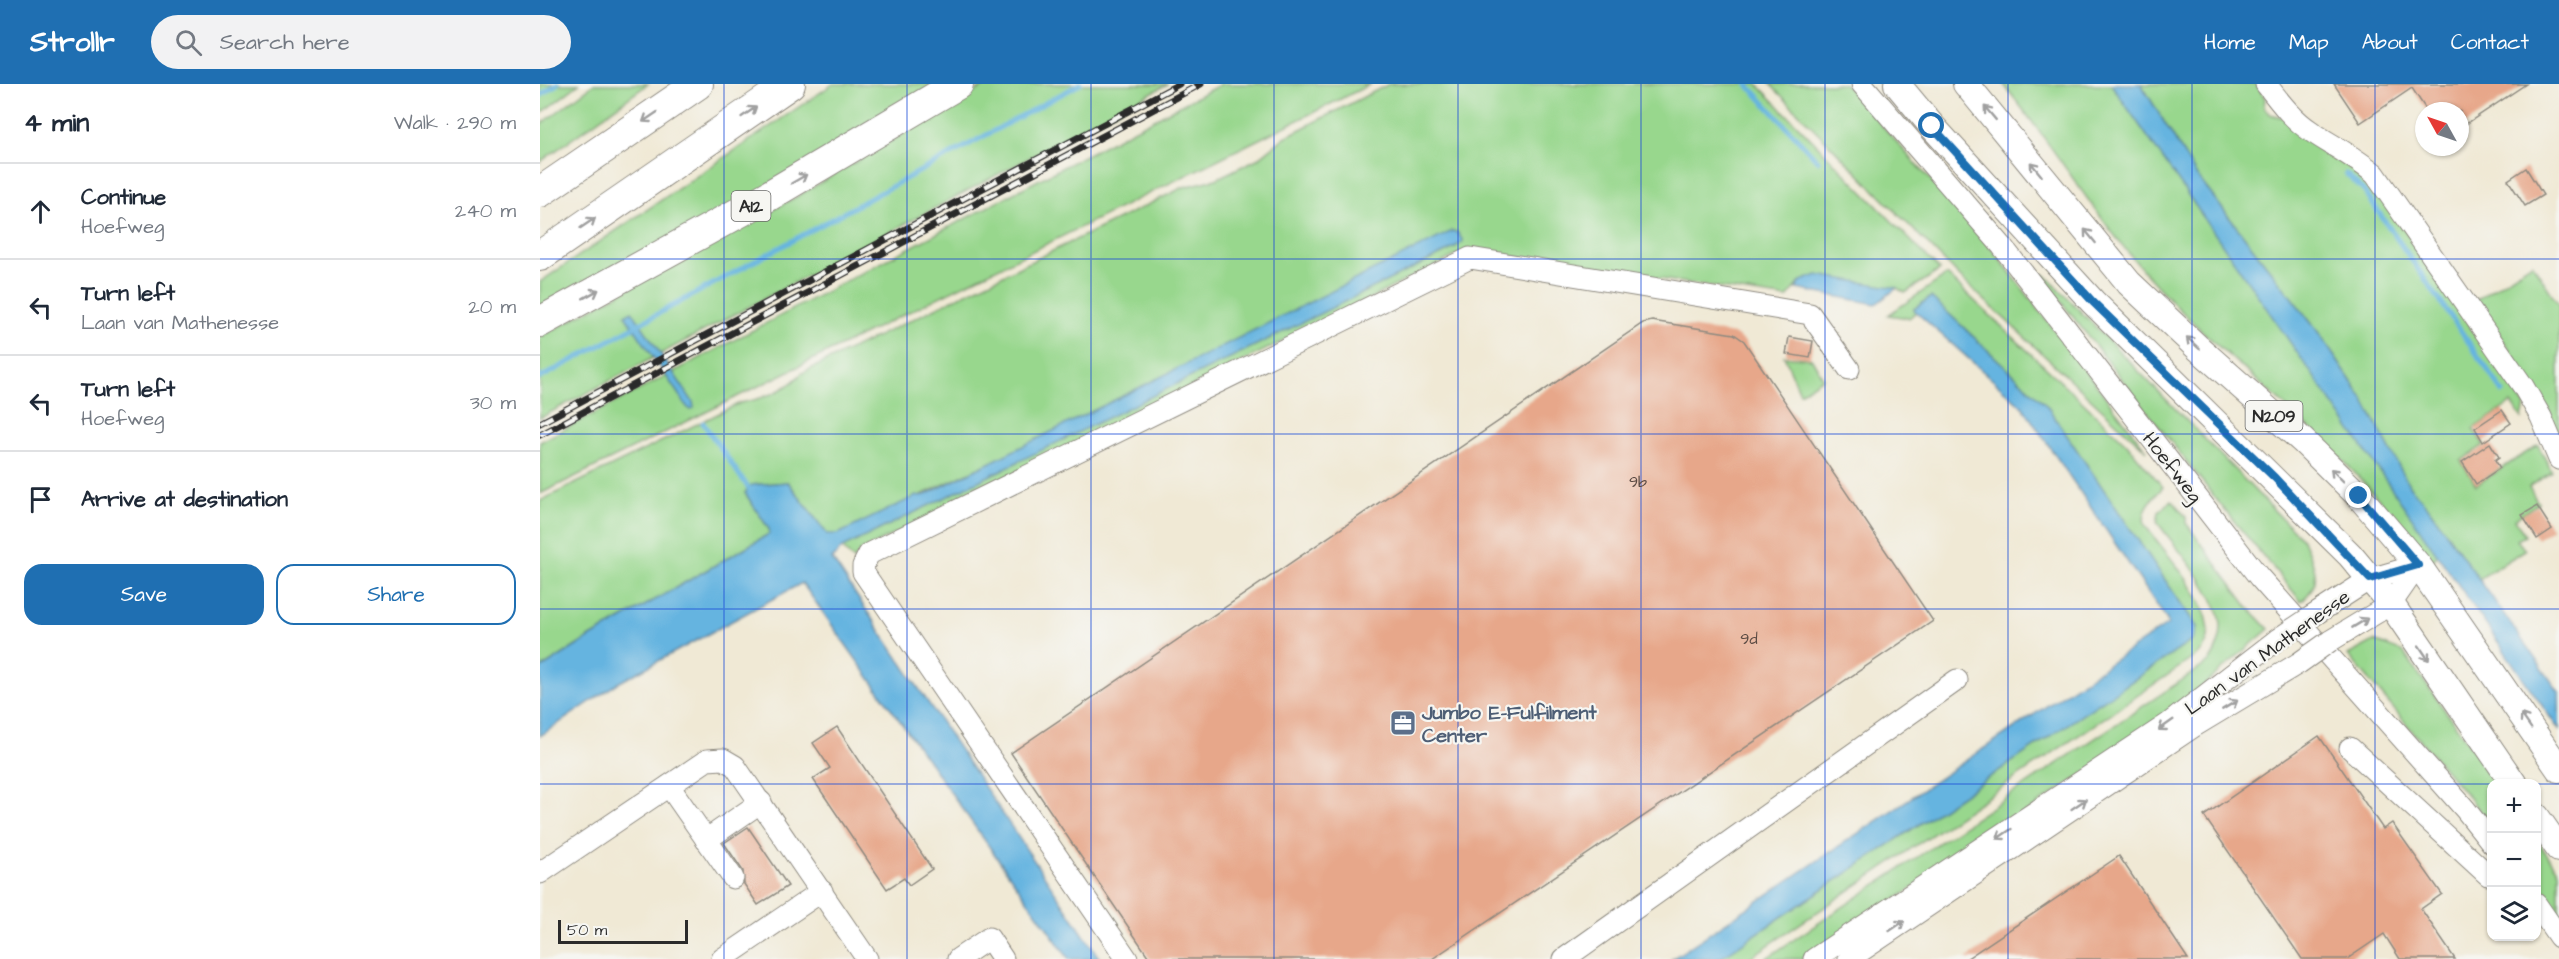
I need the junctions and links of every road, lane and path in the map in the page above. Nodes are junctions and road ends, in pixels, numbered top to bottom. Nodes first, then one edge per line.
1 (698, 84) edge
2 (790, 84) edge
3 (958, 84) edge
4 (1862, 84) edge
5 (1897, 84) edge
6 (1966, 84) edge
7 (2266, 84) edge
8 (540, 192) edge
9 (540, 256) edge
10 (540, 322) edge
11 (1849, 369) dead end
12 (2559, 459) edge
13 (2418, 565) junction
14 (2370, 579) junction
15 (2391, 604) junction
16 (1957, 680) dead end
17 (2350, 748) dead end
18 (2559, 769) edge
19 (2511, 779) edge
20 (669, 786) junction
21 (761, 802) junction
22 (2541, 823) edge
23 (2487, 837) edge
24 (706, 840) junction
25 (2559, 849) edge
26 (540, 873) edge
27 (2487, 874) edge
28 (733, 878) dead end
29 (822, 891) junction
30 (2541, 911) edge
31 (2559, 937) edge
32 (722, 959) edge
33 (867, 959) edge
34 (958, 959) edge
35 (1004, 959) edge
36 (1127, 959) edge
37 (1563, 959) edge
38 (1814, 959) edge
39 (1848, 959) edge

1 -> 8 highway
9 -> 2 highway
10 -> 3 highway, A12
4 - 23 street, Hoefweg
5 - 14 main road, N209
13 -> 6 main road, N209
7 - 12 street
11 - 36 street
13 - 14 street, Laan van Mathenesse
13 - 15 street, Laan van Mathenesse
18 -> 13 main road, N209
14 - 15 main road, N209
14 -> 38 street, Laan van Mathenesse, bridge
15 -> 19 main road, N209
39 -> 15 street, Laan van Mathenesse, bridge
16 - 37 street
17 - 27 street
20 - 21 street
20 - 24 street
20 - 26 street
21 - 24 street
21 - 29 street
22 - 25 main road
24 - 28 street
29 - 32 street
29 - 33 street
30 - 31 street
34 - 35 street

